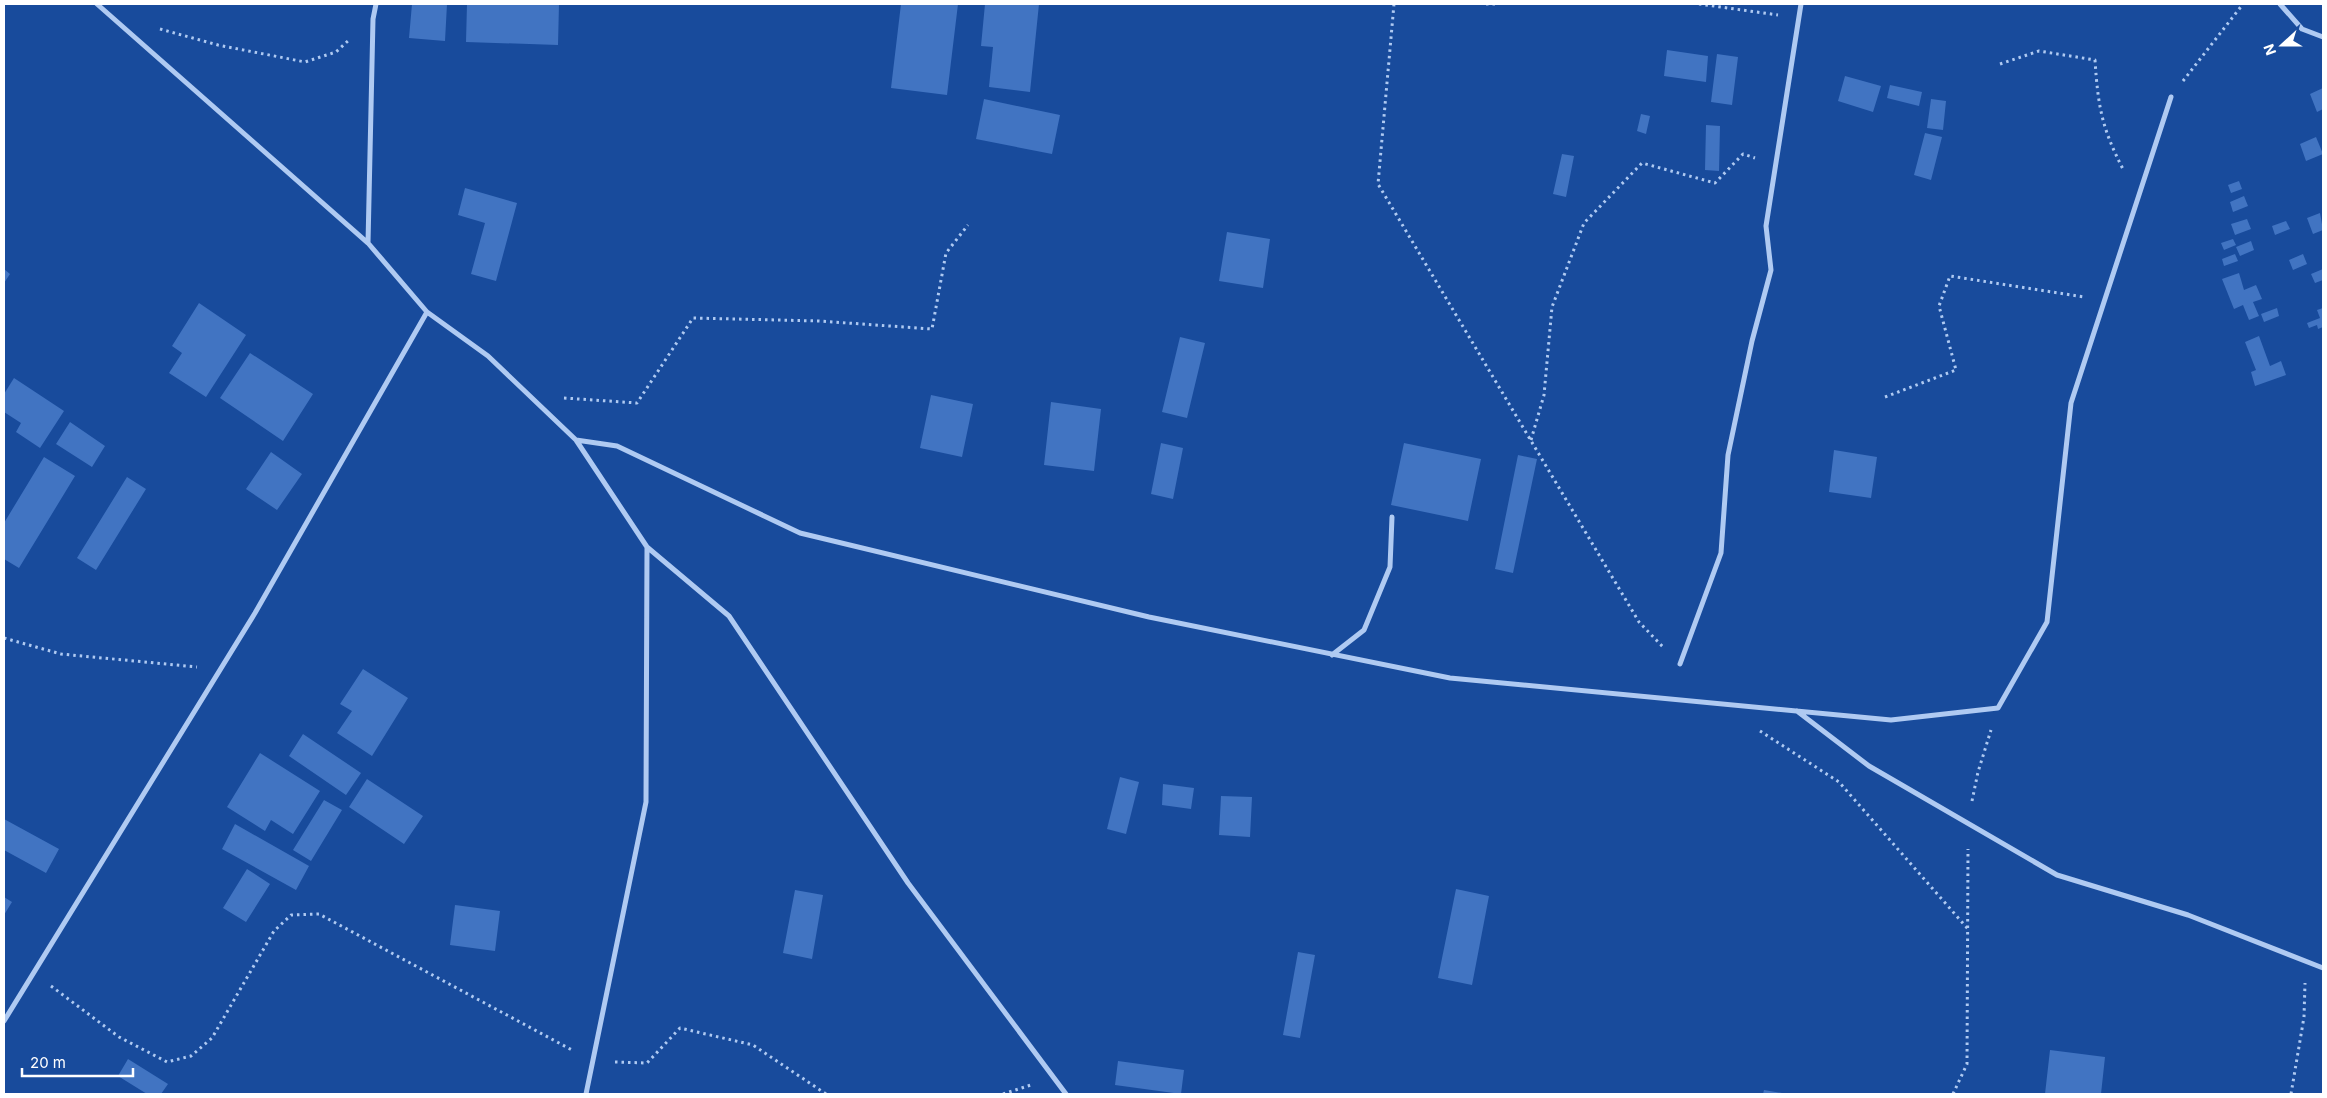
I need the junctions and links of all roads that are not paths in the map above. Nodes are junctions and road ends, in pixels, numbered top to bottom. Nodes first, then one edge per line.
1 (97, 4) edge
2 (376, 4) edge
3 (1801, 4) edge
4 (2280, 4) edge
5 (2323, 37) edge
6 (2171, 97) road end
7 (368, 243) junction
8 (427, 312) junction
9 (576, 440) junction
10 (1392, 517) dead end
11 (648, 547) junction
12 (1332, 655) junction
13 (1680, 664) road end
14 (1796, 711) junction
15 (2323, 968) edge
16 (4, 1021) edge
17 (586, 1094) edge
18 (1066, 1094) edge

1 - 7 street
2 - 7 street
3 - 13 street
4 - 5 street
6 - 14 street
7 - 8 street
8 - 9 street
8 - 16 street
9 - 11 street
9 - 12 street
10 - 12 street
11 - 17 street
11 - 18 street
12 - 14 street
14 - 15 street

